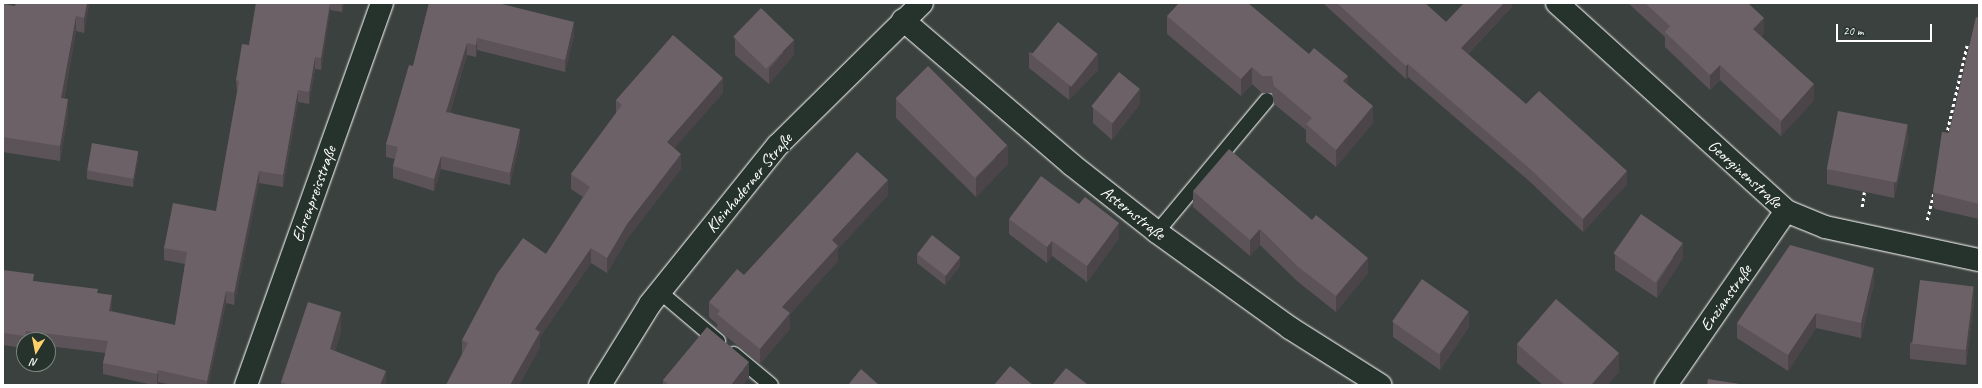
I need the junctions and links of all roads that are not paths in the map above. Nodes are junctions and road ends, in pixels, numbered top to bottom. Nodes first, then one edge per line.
1 (382, 3) edge
2 (922, 3) edge
3 (1557, 3) edge
4 (903, 20) junction
5 (1267, 100) dead end
6 (1786, 211) junction
7 (1157, 232) junction
8 (1979, 260) edge
9 (660, 292) junction
10 (246, 385) edge
11 (600, 385) edge
12 (771, 385) edge
13 (1380, 385) edge
14 (1666, 385) edge

1 - 10 street, Ehrenpreisstraße
2 - 4 street, Kleinhaderner Straße
3 - 6 street, Georginenstraße
4 - 7 street, Asternstraße
4 - 9 street, Kleinhaderner Straße
5 - 7 lane
6 - 8 street, Georginenstraße
6 - 14 street, Enzianstraße
7 - 13 street, Asternstraße
9 - 11 street, Kleinhaderner Straße
9 - 12 lane

